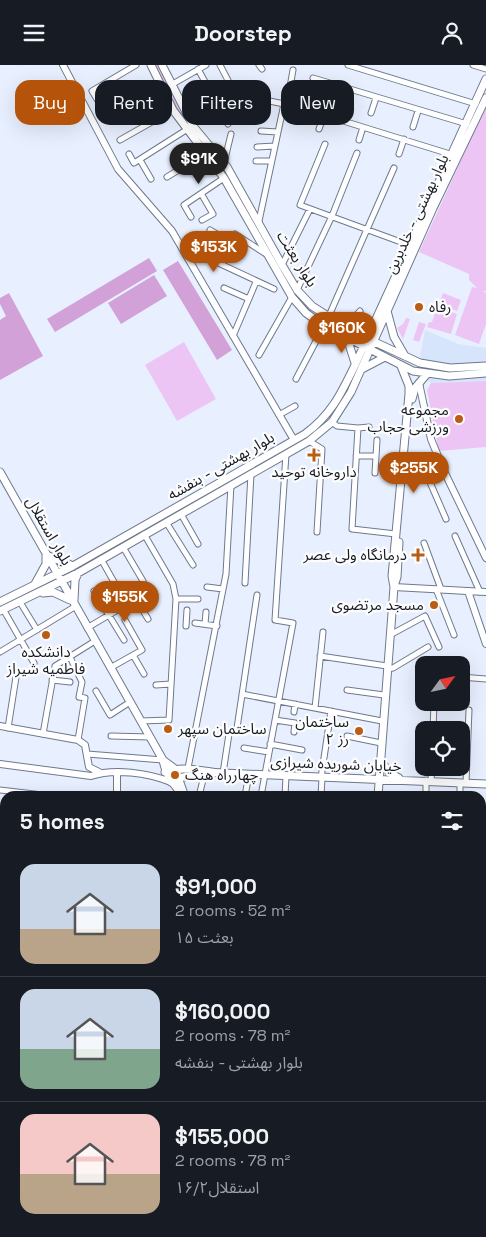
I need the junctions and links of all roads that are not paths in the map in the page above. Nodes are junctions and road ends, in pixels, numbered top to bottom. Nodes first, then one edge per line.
1 (63, 65) edge
2 (136, 65) edge
3 (151, 65) edge
4 (162, 65) edge
5 (206, 65) edge
6 (220, 65) edge
7 (348, 65) edge
8 (372, 65) edge
9 (473, 65) edge
10 (198, 69) junction
11 (486, 69) edge
12 (293, 70) dead end
13 (369, 72) junction
14 (313, 78) dead end
15 (486, 79) edge
16 (111, 80) edge
17 (158, 80) edge
18 (169, 80) edge
19 (204, 80) edge
20 (228, 80) edge
21 (291, 80) edge
22 (320, 80) edge
23 (172, 84) edge
24 (172, 87) edge
25 (354, 91) edge
26 (484, 91) edge
27 (376, 98) junction
28 (486, 98) edge
29 (476, 104) junction
30 (173, 111) joint
31 (418, 111) junction
32 (371, 113) dead end
33 (281, 118) edge
34 (467, 125) junction
35 (363, 127) junction
36 (413, 127) dead end
37 (319, 129) dead end
38 (186, 130) junction
39 (261, 131) dead end
40 (278, 132) junction
41 (231, 134) dead end
42 (404, 139) junction
43 (120, 140) dead end
44 (359, 140) dead end
45 (324, 144) dead end
46 (274, 146) junction
47 (257, 147) dead end
48 (129, 153) dead end
49 (206, 153) junction
50 (357, 153) dead end
51 (399, 154) dead end
52 (453, 155) junction
53 (140, 160) junction
54 (256, 161) dead end
55 (271, 161) junction
56 (224, 163) junction
57 (394, 168) dead end
58 (232, 174) junction
59 (167, 177) dead end
60 (224, 178) junction
61 (151, 179) dead end
62 (202, 195) junction
63 (310, 209) junction
64 (332, 216) junction
65 (191, 217) dead end
66 (202, 220) dead end
67 (258, 221) junction
68 (368, 229) junction
69 (210, 230) dead end
70 (409, 245) junction
71 (182, 246) junction
72 (266, 254) junction
73 (282, 265) junction
74 (256, 282) junction
75 (224, 287) dead end
76 (274, 289) dead end
77 (297, 290) junction
78 (390, 296) junction
79 (292, 297) junction
80 (248, 299) junction
81 (313, 307) junction
82 (360, 311) dead end
83 (387, 311) junction
84 (308, 314) junction
85 (328, 318) junction
86 (374, 321) junction
87 (324, 326) junction
88 (345, 327) junction
89 (353, 332) junction
90 (233, 336) junction
91 (347, 337) junction
92 (369, 340) junction
93 (362, 346) junction
94 (370, 350) junction
95 (259, 355) dead end
96 (385, 357) junction
97 (405, 357) junction
98 (401, 366) junction
99 (486, 366) edge
100 (358, 367) junction
101 (486, 373) edge
102 (426, 375) junction
103 (296, 379) dead end
104 (414, 386) junction
105 (295, 406) dead end
106 (279, 415) junction
107 (332, 422) junction
108 (369, 427) dead end
109 (358, 428) junction
110 (294, 440) junction
111 (376, 440) dead end
112 (310, 441) junction
113 (286, 454) junction
114 (356, 456) junction
115 (376, 457) junction
116 (406, 467) junction
117 (0, 472) edge
118 (375, 473) dead end
119 (251, 474) junction
120 (231, 485) junction
121 (209, 488) junction
122 (213, 495) junction
123 (181, 513) junction
124 (446, 519) dead end
125 (166, 522) junction
126 (317, 532) dead end
127 (144, 534) junction
128 (396, 534) junction
129 (455, 536) dead end
130 (424, 543) dead end
131 (198, 544) dead end
132 (123, 547) junction
133 (46, 555) junction
134 (486, 558) edge
135 (102, 559) junction
136 (193, 565) dead end
137 (73, 566) junction
138 (78, 573) junction
139 (57, 574) junction
140 (62, 581) junction
141 (143, 581) dead end
142 (246, 583) dead end
143 (34, 585) junction
144 (207, 587) dead end
145 (394, 587) junction
146 (223, 589) junction
147 (439, 589) junction
148 (94, 591) dead end
149 (468, 591) junction
150 (483, 592) edge
151 (38, 593) junction
152 (146, 593) dead end
153 (258, 595) dead end
154 (136, 599) junction
155 (176, 599) junction
156 (198, 599) dead end
157 (0, 601) edge
158 (20, 602) junction
159 (75, 605) junction
160 (127, 605) junction
161 (1, 610) edge
162 (187, 610) dead end
163 (206, 612) dead end
164 (109, 616) junction
165 (148, 619) dead end
166 (175, 619) junction
167 (187, 619) junction
168 (125, 620) dead end
169 (195, 623) dead end
170 (205, 624) junction
171 (186, 626) dead end
172 (217, 626) junction
173 (87, 628) junction
174 (37, 630) junction
175 (323, 632) dead end
176 (390, 635) junction
177 (454, 635) dead end
178 (20, 640) junction
179 (124, 640) dead end
180 (95, 641) junction
181 (486, 644) edge
182 (428, 647) dead end
183 (439, 647) dead end
184 (0, 652) edge
185 (133, 655) junction
186 (320, 656) junction
187 (70, 657) junction
188 (34, 663) dead end
189 (110, 668) junction
190 (387, 668) junction
191 (144, 674) dead end
192 (16, 677) dead end
193 (470, 678) edge
194 (52, 679) junction
195 (486, 679) edge
196 (70, 682) dead end
197 (171, 684) junction
198 (156, 685) dead end
199 (347, 690) dead end
200 (96, 691) dead end
201 (242, 694) junction
202 (384, 695) junction
203 (278, 701) junction
204 (130, 702) junction
205 (295, 704) junction
206 (315, 708) junction
207 (331, 711) junction
208 (469, 711) edge
209 (294, 712) dead end
210 (275, 720) junction
211 (140, 721) junction
212 (382, 721) junction
213 (0, 727) edge
214 (8, 728) junction
215 (237, 728) dead end
216 (294, 732) dead end
217 (43, 734) junction
218 (228, 734) dead end
219 (111, 736) dead end
220 (347, 736) dead end
221 (150, 737) junction
222 (78, 739) junction
223 (381, 743) junction
224 (270, 744) junction
225 (244, 748) dead end
226 (302, 751) dead end
227 (269, 752) junction
228 (87, 754) junction
229 (163, 760) junction
230 (380, 760) junction
231 (0, 764) edge
232 (188, 768) junction
233 (175, 769) junction
234 (165, 772) junction
235 (101, 773) junction
236 (219, 773) junction
237 (117, 774) junction
238 (154, 775) junction
239 (249, 775) junction
240 (264, 775) junction
241 (194, 776) junction
242 (204, 776) junction
243 (430, 776) edge
244 (286, 777) junction
245 (180, 778) junction
246 (321, 778) junction
247 (378, 779) junction
248 (402, 779) junction
249 (429, 780) junction
250 (171, 782) junction
251 (463, 783) junction
252 (486, 784) edge
253 (0, 789) edge
254 (14, 791) edge
255 (117, 791) edge
256 (180, 791) edge
257 (184, 791) edge
258 (186, 791) edge
259 (200, 791) edge
260 (246, 791) edge
261 (262, 791) edge
262 (285, 791) edge
263 (321, 791) edge
264 (378, 791) edge
265 (427, 791) edge
266 (461, 791) edge

1 - 71 street
2 - 16 street
3 - 17 main road, بلوار بعثت
4 - 18 main road, بلوار بعثت
5 - 10 street
6 - 20 street
7 - 13 street
8 - 13 street
9 - 11 street
10 - 19 street
10 - 23 street
12 - 21 street
13 - 29 street
14 - 22 street
15 - 26 main road, بلوار بهشتی - خلدبرین
24 - 56 main road, بلوار بعثت
25 - 27 street
26 - 29 main road, بلوار بهشتی - خلدبرین
27 - 31 street
27 - 32 street
28 - 78 main road, بلوار بهشتی - خلدبرین
29 - 34 main road, بلوار بهشتی - خلدبرین
30 - 38 main road, بلوار بعثت
30 - 43 street
31 - 34 street
31 - 36 street
33 - 40 street
34 - 52 main road, بلوار بهشتی - خلدبرین
35 - 37 street
35 - 42 street
35 - 44 street
38 - 49 main road, بلوار بعثت
38 - 53 street
39 - 40 street
40 - 46 street
41 - 56 street
42 - 51 street
42 - 52 street
45 - 63 street
46 - 47 street
46 - 55 street
48 - 53 street
49 - 59 street
49 - 60 main road, بلوار بعثت
50 - 64 street
52 - 70 main road, بلوار بهشتی - خلدبرین
53 - 61 street
54 - 55 street
55 - 67 street
56 - 58 main road, بلوار بعثت
57 - 68 street
58 - 60 main road
58 - 67 main road, بلوار بعثت
60 - 62 street
60 - 72 main road, بلوار بعثت
62 - 65 street
62 - 66 street
63 - 64 street
63 - 73 street
64 - 68 street
64 - 77 street
67 - 73 main road, بلوار بعثت
68 - 70 street
68 - 85 street
69 - 72 street
70 - 78 main road, بلوار بهشتی - خلدبرین
71 - 74 street
71 - 90 street
72 - 79 main road, بلوار بعثت
73 - 77 main road, بلوار بعثت
74 - 76 street
74 - 80 street
75 - 80 street
77 - 81 main road, بلوار بعثت
78 - 83 main road, بلوار بهشتی - خلدبرین
78 - 86 main road, بلوار بهشتی - خلدبرین
79 - 84 main road, بلوار بعثت
79 - 95 street
80 - 90 street
81 - 84 main road
81 - 85 main road, بلوار بعثت
82 - 88 street
83 - 92 main road, بلوار بهشتی - خلدبرین
83 - 97 main road
84 - 87 main road, بلوار بعثت
85 - 88 main road, بلوار بعثت
86 - 89 main road
86 - 92 main road, بلوار بهشتی - خلدبرین
87 - 91 main road, بلوار بعثت
87 - 103 street
88 - 89 main road, بلوار بعثت
89 - 92 main road, بلوار بعثت
90 - 106 street
91 - 93 main road, بلوار بعثت
91 - 100 main road
92 - 93 main road, بلوار بهشتی - بنفشه
92 - 94 main road
92 - 97 main road, بلوار بعثت
93 - 94 main road, بلوار بعثت
93 - 100 main road, بلوار بهشتی - بنفشه
94 - 96 main road, بلوار بعثت
94 - 100 main road
96 - 98 main road, بلوار بعثت
96 - 100 main road
97 - 99 main road, بلوار بعثت
98 - 102 main road, بلوار بعثت
98 - 104 main road
100 - 107 main road, بلوار بهشتی - بنفشه
100 - 110 main road, بلوار بهشتی - بنفشه
101 - 102 main road, بلوار بعثت
102 - 104 main road
104 - 116 main road
104 - 128 main road
104 - 134 street
105 - 106 street
106 - 110 street
107 - 109 street
107 - 112 main road, بلوار بهشتی - بنفشه
108 - 109 street
109 - 114 street
110 - 121 main road, بلوار بهشتی - بنفشه
111 - 115 street
112 - 113 main road, بلوار بهشتی - بنفشه
112 - 126 street
113 - 119 main road, بلوار بهشتی - بنفشه
113 - 203 street
114 - 115 street
114 - 128 street
115 - 118 street
116 - 124 street
116 - 145 main road
117 - 133 main road, بلوار استقلال
119 - 120 main road, بلوار بهشتی - بنفشه
119 - 142 street
120 - 122 main road, بلوار بهشتی - بنفشه
120 - 146 street
121 - 122 main road
121 - 137 main road, بلوار بهشتی - بنفشه
122 - 123 main road, بلوار بهشتی - بنفشه
123 - 125 main road, بلوار بهشتی - بنفشه
123 - 131 street
125 - 127 main road, بلوار بهشتی - بنفشه
125 - 136 street
127 - 132 main road, بلوار بهشتی - بنفشه
127 - 155 street
128 - 145 main road
129 - 150 street
130 - 147 street
132 - 135 main road, بلوار بهشتی - بنفشه
132 - 141 street
133 - 137 main road
133 - 139 main road, بلوار استقلال
133 - 143 main road
135 - 138 main road, بلوار بهشتی - بنفشه
135 - 160 street
137 - 139 main road, بلوار بهشتی - بنفشه
138 - 140 main road, بلوار بهشتی - بنفشه
138 - 159 main road
139 - 140 main road, بلوار استقلال
139 - 143 main road, بلوار بهشتی - بنفشه
140 - 151 main road, بلوار بهشتی - بنفشه
140 - 159 main road, بلوار استقلال
143 - 157 main road, بلوار بهشتی - بنفشه
144 - 146 street
145 - 147 street
145 - 176 main road
146 - 172 street
147 - 149 street
147 - 177 street
148 - 164 street
149 - 150 street
149 - 181 street
151 - 158 main road, بلوار بهشتی - بنفشه
151 - 159 main road
152 - 154 street
153 - 201 street
154 - 160 street
154 - 165 street
155 - 156 street
155 - 166 street
158 - 161 main road, بلوار بهشتی - بنفشه
158 - 174 street
159 - 173 main road, بلوار استقلال
159 - 174 street
160 - 164 street
161 - 178 street
162 - 167 street
163 - 170 street
164 - 173 street
164 - 179 street
166 - 167 street
166 - 197 street
167 - 171 street
168 - 185 street
169 - 170 street
170 - 172 street
172 - 232 street
173 - 180 main road, بلوار استقلال
174 - 178 street
175 - 186 street
176 - 183 street
176 - 190 main road
178 - 184 street
178 - 188 street
180 - 187 street
180 - 189 main road, بلوار استقلال
182 - 190 street
185 - 189 street
185 - 191 street
186 - 190 street
186 - 206 street
187 - 194 street
187 - 222 street
189 - 204 main road, بلوار استقلال
190 - 202 main road
192 - 214 street
193 - 195 street
194 - 196 street
194 - 217 street
197 - 198 street
197 - 211 street
199 - 202 street
200 - 204 street
201 - 203 street
201 - 215 street
202 - 212 main road
203 - 205 street
203 - 210 street
204 - 211 main road, بلوار استقلال
205 - 206 street
205 - 209 street
206 - 207 street
207 - 212 street
207 - 246 street
208 - 251 street
210 - 216 street
210 - 224 street
211 - 221 main road, بلوار استقلال
212 - 223 main road
213 - 214 street
214 - 217 street
217 - 222 street
218 - 236 street
219 - 221 street
220 - 223 street
221 - 229 main road, بلوار استقلال
222 - 228 street
223 - 230 main road
224 - 226 street
224 - 227 street
225 - 227 street
227 - 240 street
228 - 229 street
228 - 235 street
229 - 233 main road, بلوار استقلال
229 - 234 main road, بلوار استقلال
230 - 247 main road
230 - 248 main road
231 - 235 street
232 - 233 main road, خیابان شوریده شیرازی
232 - 236 main road, خیابان شوریده شیرازی
233 - 234 main road, خیابان شوریده شیرازی
233 - 245 main road, بلوار استقلال
234 - 238 street
234 - 250 main road, بلوار استقلال
235 - 237 street
236 - 239 main road, خیابان شوریده شیرازی
236 - 242 main road, خیابان شوریده شیرازی
237 - 238 street
237 - 255 street
238 - 250 street
239 - 240 main road, خیابان شوریده شیرازی
239 - 260 street
240 - 244 main road, خیابان شوریده شیرازی
240 - 261 street
241 - 242 main road, خیابان شوریده شیرازی
241 - 245 main road, خیابان شوریده شیرازی
241 - 258 main road
242 - 259 street
243 - 249 street
244 - 246 main road, خیابان شوریده شیرازی
244 - 262 street
245 - 250 main road, خیابان شوریده شیرازی
245 - 257 main road, بلوار استقلال
246 - 247 main road, خیابان شوریده شیرازی
246 - 263 street
247 - 248 main road, خیابان شوریده شیرازی
247 - 264 main road
248 - 249 main road, خیابان شوریده شیرازی
249 - 251 main road, خیابان شوریده شیرازی
249 - 265 street
250 - 256 main road, بلوار استقلال
251 - 252 main road, خیابان شوریده شیرازی
251 - 266 street
253 - 254 street

